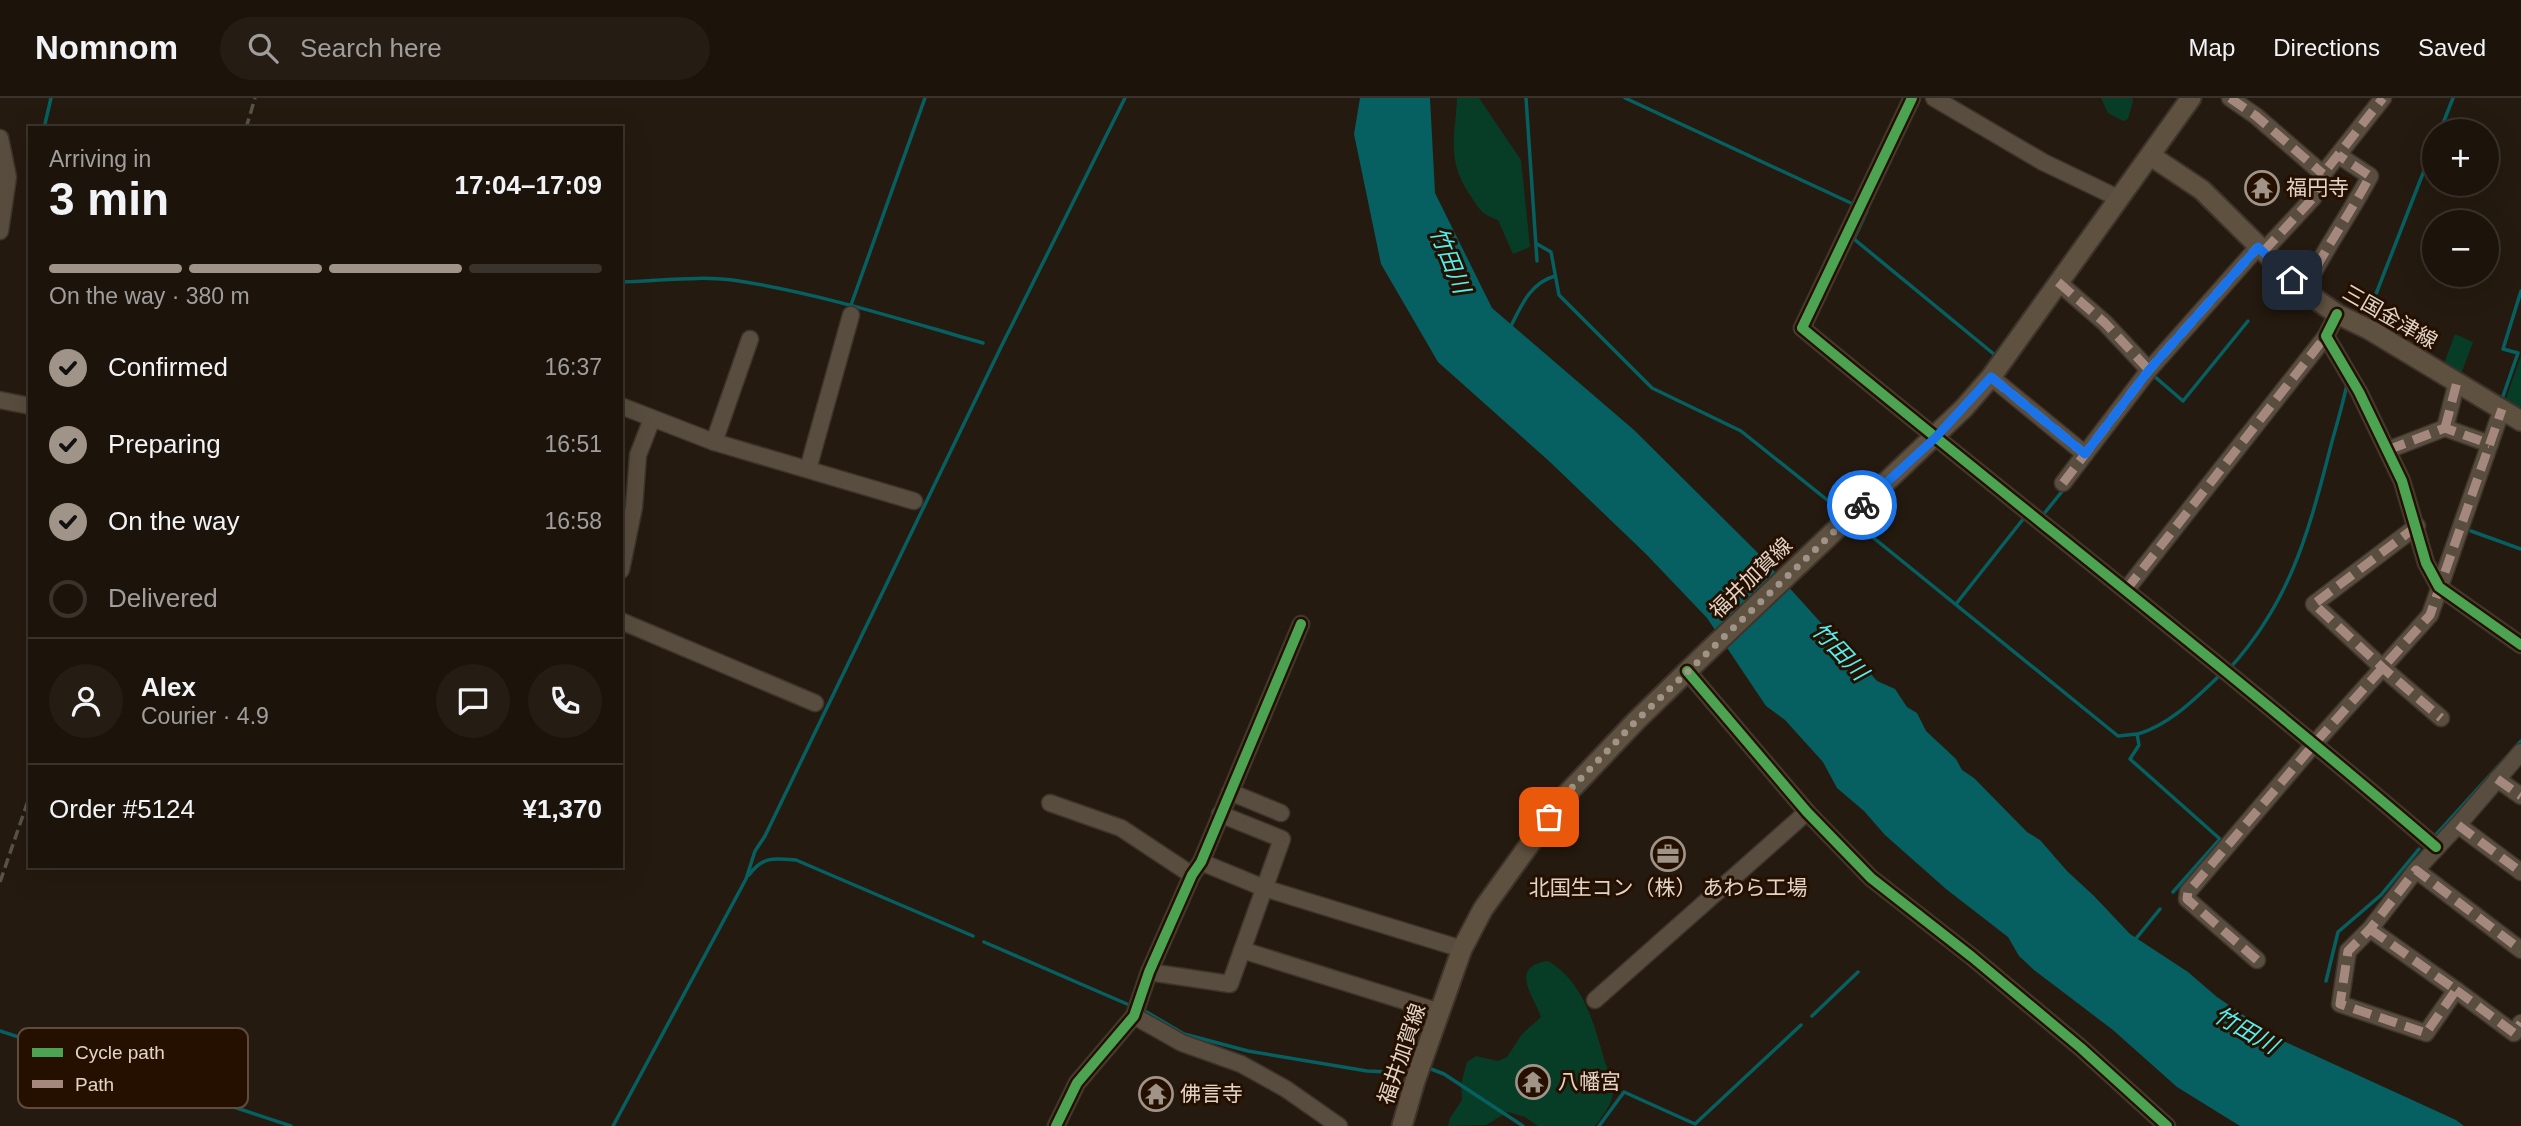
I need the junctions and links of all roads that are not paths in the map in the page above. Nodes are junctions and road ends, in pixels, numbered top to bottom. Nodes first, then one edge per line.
1 (1912, 98) edge
2 (1934, 98) edge
3 (2191, 98) edge
4 (2230, 98) edge
5 (2383, 98) edge
6 (0, 138) edge
7 (2338, 155) junction
8 (2151, 156) junction
9 (2323, 174) junction
10 (2118, 198) junction
11 (0, 231) edge
12 (2261, 249) junction
13 (2058, 282) junction
14 (2304, 292) junction
15 (2337, 314) junction
16 (851, 316) dead end
17 (2326, 336) junction
18 (750, 339) dead end
19 (2149, 370) junction
20 (1991, 377) junction
21 (2458, 382) junction
22 (0, 400) edge
23 (28, 406) edge
24 (623, 407) edge
25 (2502, 410) junction
26 (652, 419) junction
27 (2521, 421) edge
28 (2445, 428) junction
29 (1935, 438) junction
30 (714, 442) junction
31 (2490, 444) junction
32 (2388, 450) junction
33 (2085, 454) junction
34 (808, 469) junction
35 (2063, 483) dead end
36 (914, 501) dead end
37 (627, 506) edge
38 (2417, 526) junction
39 (623, 549) edge
40 (2439, 587) junction
41 (2126, 590) junction
42 (623, 622) edge
43 (1301, 624) dead end
44 (2521, 645) edge
45 (2384, 669) junction
46 (1687, 671) junction
47 (815, 703) dead end
48 (2441, 718) dead end
49 (2315, 743) junction
50 (2521, 752) edge
51 (2497, 779) junction
52 (1230, 792) junction
53 (2521, 796) edge
54 (1050, 803) dead end
55 (1807, 812) junction
56 (1281, 813) dead end
57 (1220, 814) junction
58 (2458, 825) junction
59 (2436, 848) junction
60 (1197, 868) junction
61 (2416, 870) junction
62 (2521, 872) edge
63 (1264, 888) junction
64 (2370, 929) junction
65 (1462, 949) junction
66 (1242, 950) junction
67 (2521, 950) edge
68 (2257, 960) dead end
69 (1149, 972) junction
70 (2456, 990) junction
71 (1595, 1000) dead end
72 (1440, 1012) junction
73 (1134, 1016) junction
74 (2521, 1023) edge
75 (1056, 1126) edge
76 (1339, 1126) edge
77 (1402, 1126) edge
78 (2167, 1126) edge

1 - 29 street
2 - 10 street
3 - 8 main road, 福井加賀線
4 - 9 street
5 - 7 street
6 - 11 street
7 - 9 street
7 - 14 street
8 - 10 main road, 福井加賀線
8 - 12 main road, 三国金津線
9 - 12 street
10 - 13 main road, 福井加賀線
12 - 14 main road, 三国金津線
12 - 19 street
13 - 19 street
13 - 20 main road, 福井加賀線
14 - 15 main road, 三国金津線
15 - 17 street
15 - 21 main road, 三国金津線
16 - 34 street
17 - 32 street
17 - 41 street
18 - 30 street
19 - 33 street
20 - 29 main road, 福井加賀線
20 - 33 street
21 - 25 main road, 三国金津線
21 - 28 street
22 - 23 street
24 - 26 street
25 - 27 main road, 三国金津線
25 - 31 street
26 - 30 street
26 - 37 street
28 - 31 street
28 - 32 street
29 - 41 street
29 - 46 main road, 福井加賀線
30 - 34 street
31 - 40 street
32 - 38 street
33 - 35 street
34 - 36 street
37 - 39 street
38 - 40 street
38 - 45 street
40 - 44 street
40 - 45 street
41 - 49 street
42 - 47 street
43 - 52 street
45 - 48 street
45 - 49 street
46 - 55 street
46 - 65 main road, 福井加賀線
49 - 59 street
49 - 68 street
50 - 51 street
51 - 53 street
51 - 58 street
52 - 56 street
52 - 57 street
54 - 60 street
55 - 71 street
55 - 78 street
57 - 60 street
57 - 63 street
58 - 59 street
58 - 62 street
59 - 61 street
60 - 63 street
60 - 69 street
61 - 64 street
61 - 67 street
63 - 65 street
63 - 66 street
64 - 70 street
64 - 70 street
65 - 72 main road, 福井加賀線
66 - 69 street
66 - 72 street
69 - 73 street
70 - 74 street
72 - 77 main road, 福井加賀線
73 - 75 street
73 - 76 street

